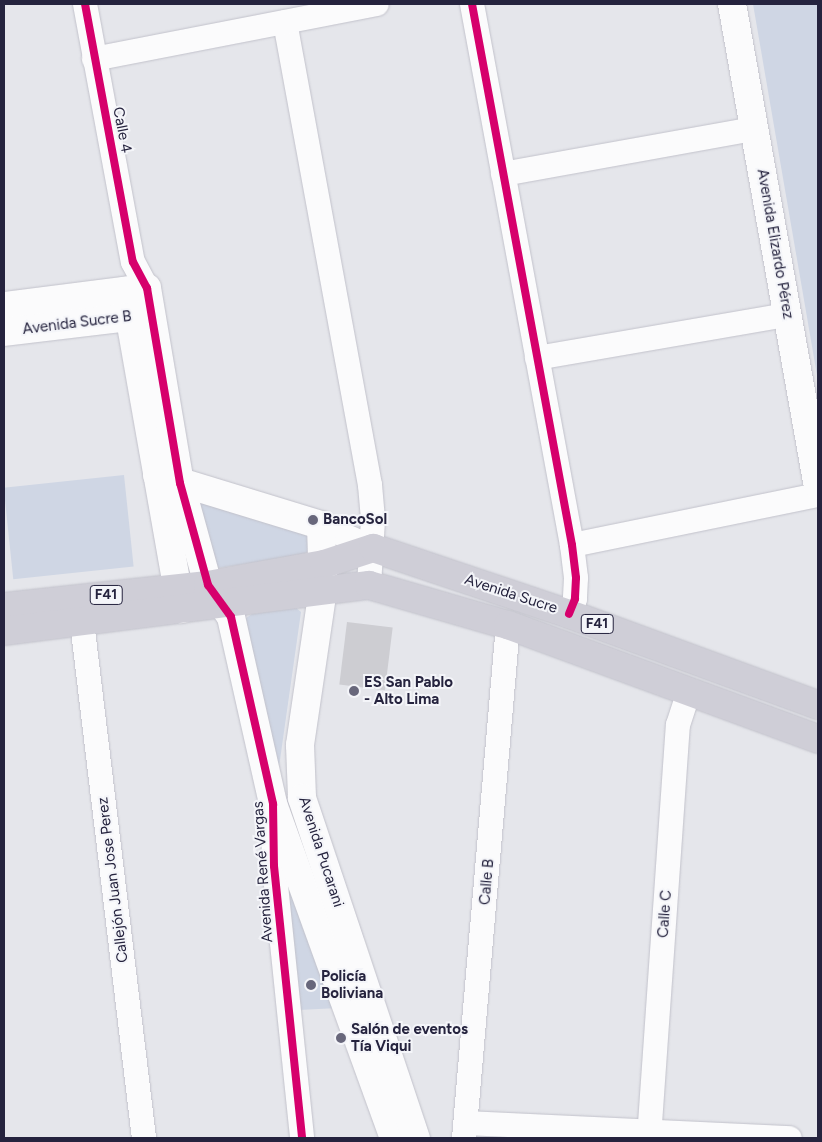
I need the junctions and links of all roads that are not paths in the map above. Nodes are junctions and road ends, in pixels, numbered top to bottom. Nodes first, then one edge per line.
1 (85, 4) edge
2 (377, 4) edge
3 (472, 4) edge
4 (732, 4) edge
5 (285, 22) junction
6 (94, 59) junction
7 (754, 129) junction
8 (503, 174) junction
9 (138, 303) junction
10 (4, 306) edge
11 (787, 315) junction
12 (4, 332) edge
13 (537, 358) junction
14 (168, 479) junction
15 (818, 484) edge
16 (818, 495) edge
17 (321, 525) junction
18 (572, 545) junction
19 (373, 548) junction
20 (323, 577) junction
21 (369, 585) junction
22 (216, 594) junction
23 (179, 598) junction
24 (4, 607) edge
25 (569, 614) junction
26 (82, 622) junction
27 (508, 625) junction
28 (4, 631) edge
29 (689, 692) junction
30 (818, 705) edge
31 (818, 739) edge
32 (302, 798) junction
33 (273, 804) junction
34 (466, 1131) edge
35 (649, 1135) edge
36 (144, 1138) edge
37 (302, 1138) edge
38 (394, 1138) edge
39 (416, 1138) edge
40 (790, 1138) edge

1 - 6 street, Calle 4
2 - 5 street
3 - 8 street
4 - 7 street, Avenida Elizardo Pérez
5 - 6 street
5 - 19 street
6 - 9 street, Calle 4
7 - 8 street
7 - 11 street, Avenida Elizardo Pérez
8 - 13 street
9 - 10 street, Avenida Sucre B
9 - 12 street, Avenida Sucre B
9 - 14 street
11 - 13 street
11 - 15 street, Avenida Elizardo Pérez
13 - 18 street
14 - 17 street
14 - 22 street, Avenida René Vargas
14 - 23 street
16 - 18 street
17 - 19 street
17 - 20 street, Avenida Pucarani
18 - 25 street
19 - 20 main road, F41
19 - 21 street
19 - 25 main road, Avenida Sucre / F41
20 - 21 main road, F41
20 - 22 main road, F41
20 - 32 street, Avenida Pucarani
21 - 27 main road, F41
22 - 23 main road, F41
22 - 33 street, Avenida René Vargas
23 - 24 main road, F41
23 - 26 main road, F41
25 - 30 main road, Avenida Sucre / F41
26 - 28 main road, F41
26 - 36 street, Callejón Juan Jose Perez
27 - 29 main road, Avenida Sucre / F41
27 - 34 street, Calle B
29 - 31 main road, Avenida Sucre / F41
29 - 35 street, Calle C
32 - 33 street
32 - 39 street, Avenida Pucarani
33 - 37 street, Avenida René Vargas
33 - 38 street, Avenida Pucarani
34 - 35 street
35 - 40 street

